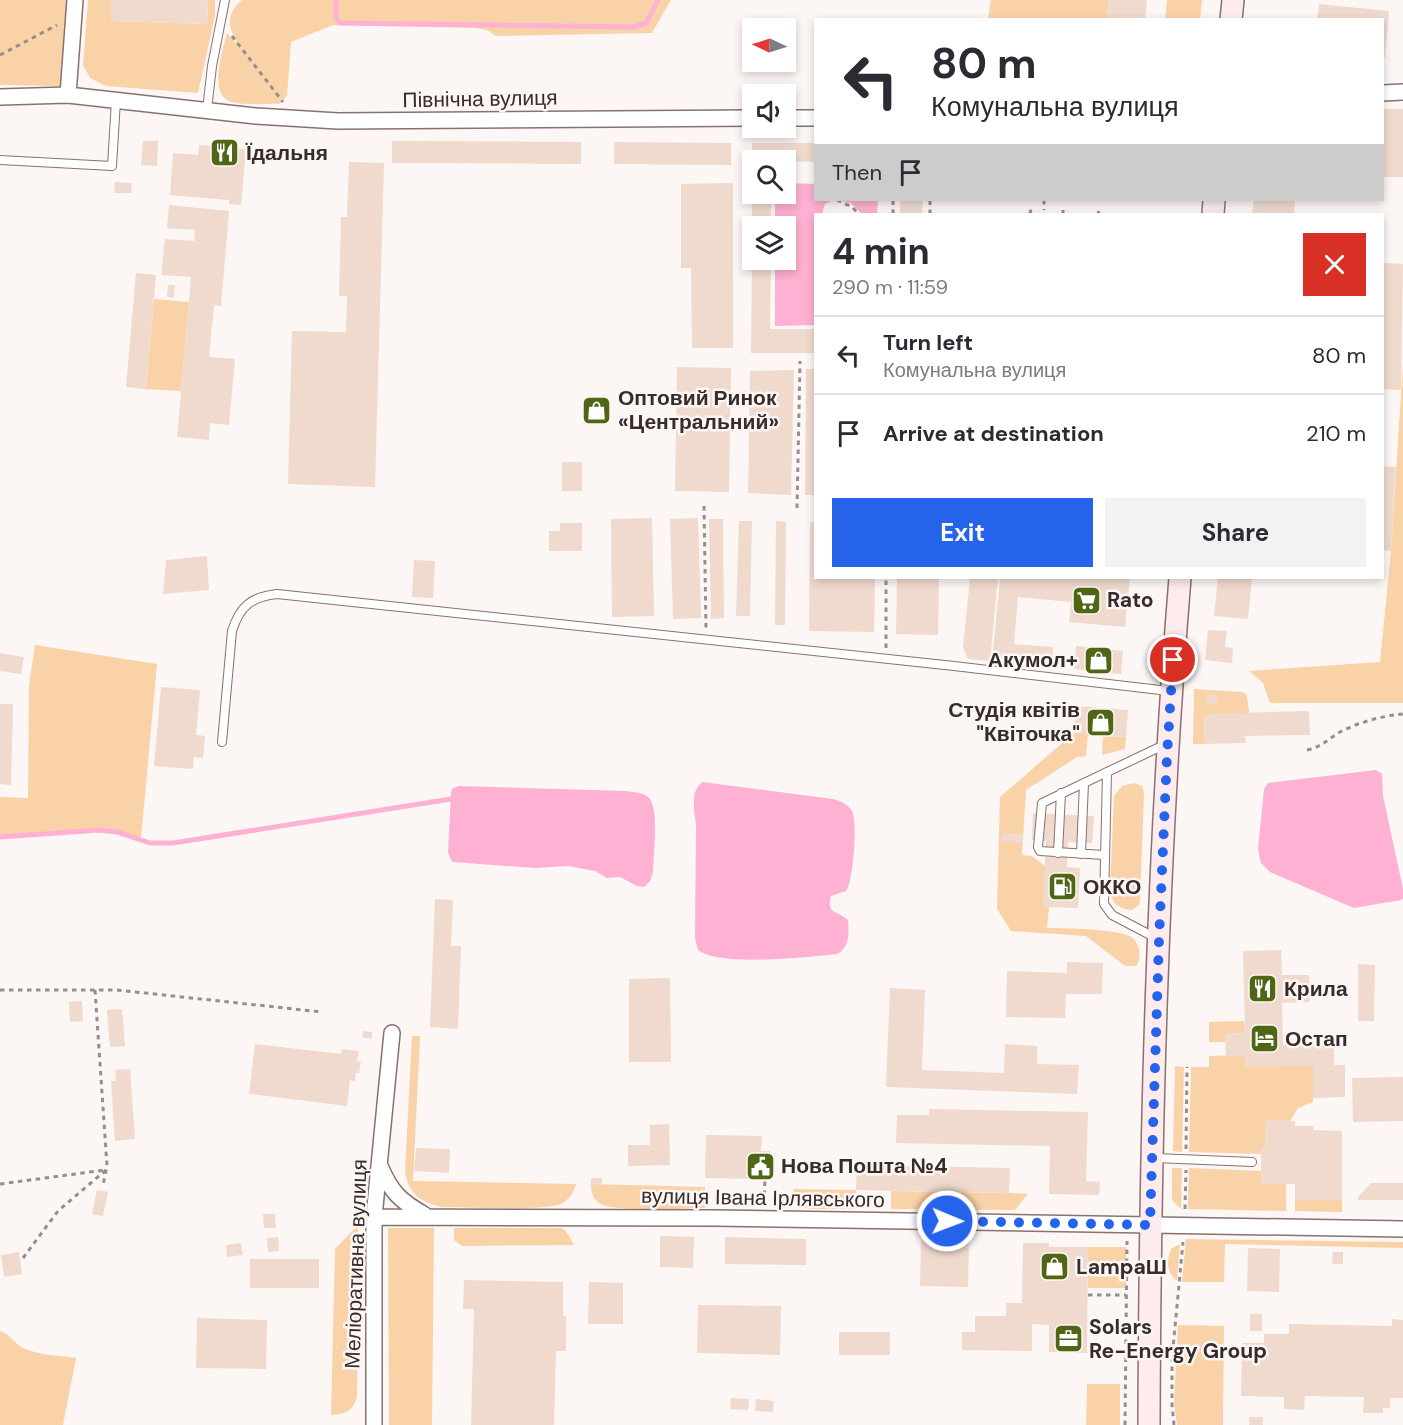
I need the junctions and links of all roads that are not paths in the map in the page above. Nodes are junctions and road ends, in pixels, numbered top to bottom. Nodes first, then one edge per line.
1 (75, 0) edge
2 (225, 0) edge
3 (1233, 0) edge
4 (1231, 18) edge
5 (1403, 92) edge
6 (1384, 93) edge
7 (68, 95) junction
8 (0, 97) edge
9 (116, 100) junction
10 (207, 111) junction
11 (742, 118) edge
12 (796, 118) edge
13 (814, 118) edge
14 (0, 160) edge
15 (1180, 579) edge
16 (1171, 692) junction
17 (222, 742) dead end
18 (1168, 743) junction
19 (1107, 772) junction
20 (1084, 783) junction
21 (1061, 793) junction
22 (1059, 853) junction
23 (1081, 854) junction
24 (1104, 855) junction
25 (1159, 940) junction
26 (392, 1033) dead end
27 (1152, 1158) junction
28 (1252, 1162) dead end
29 (379, 1163) junction
30 (428, 1216) junction
31 (374, 1217) junction
32 (1150, 1225) junction
33 (1403, 1229) edge
34 (374, 1425) edge
35 (1149, 1425) edge

1 - 7 street
2 - 10 lane
3 - 4 main road
5 - 6 street
7 - 8 street, Північна вулиця
7 - 9 street, Північна вулиця
9 - 10 street, Північна вулиця
9 - 14 lane
10 - 11 street, Північна вулиця
12 - 13 street
15 - 16 main road
16 - 17 lane
16 - 18 main road
18 - 19 lane
18 - 25 main road
19 - 20 lane
19 - 24 lane
20 - 21 lane
20 - 23 lane
21 - 22 lane
21 - 22 lane
22 - 23 lane
23 - 24 lane
24 - 25 lane
25 - 27 main road
26 - 29 street, Меліоративна вулиця
27 - 28 lane
27 - 32 main road
29 - 30 street
29 - 31 street, Меліоративна вулиця
30 - 31 street, вулиця Івана Ірлявського
30 - 32 street, вулиця Івана Ірлявського
31 - 34 street, Меліоративна вулиця
32 - 33 street, вулиця Івана Ірлявського
32 - 35 main road

